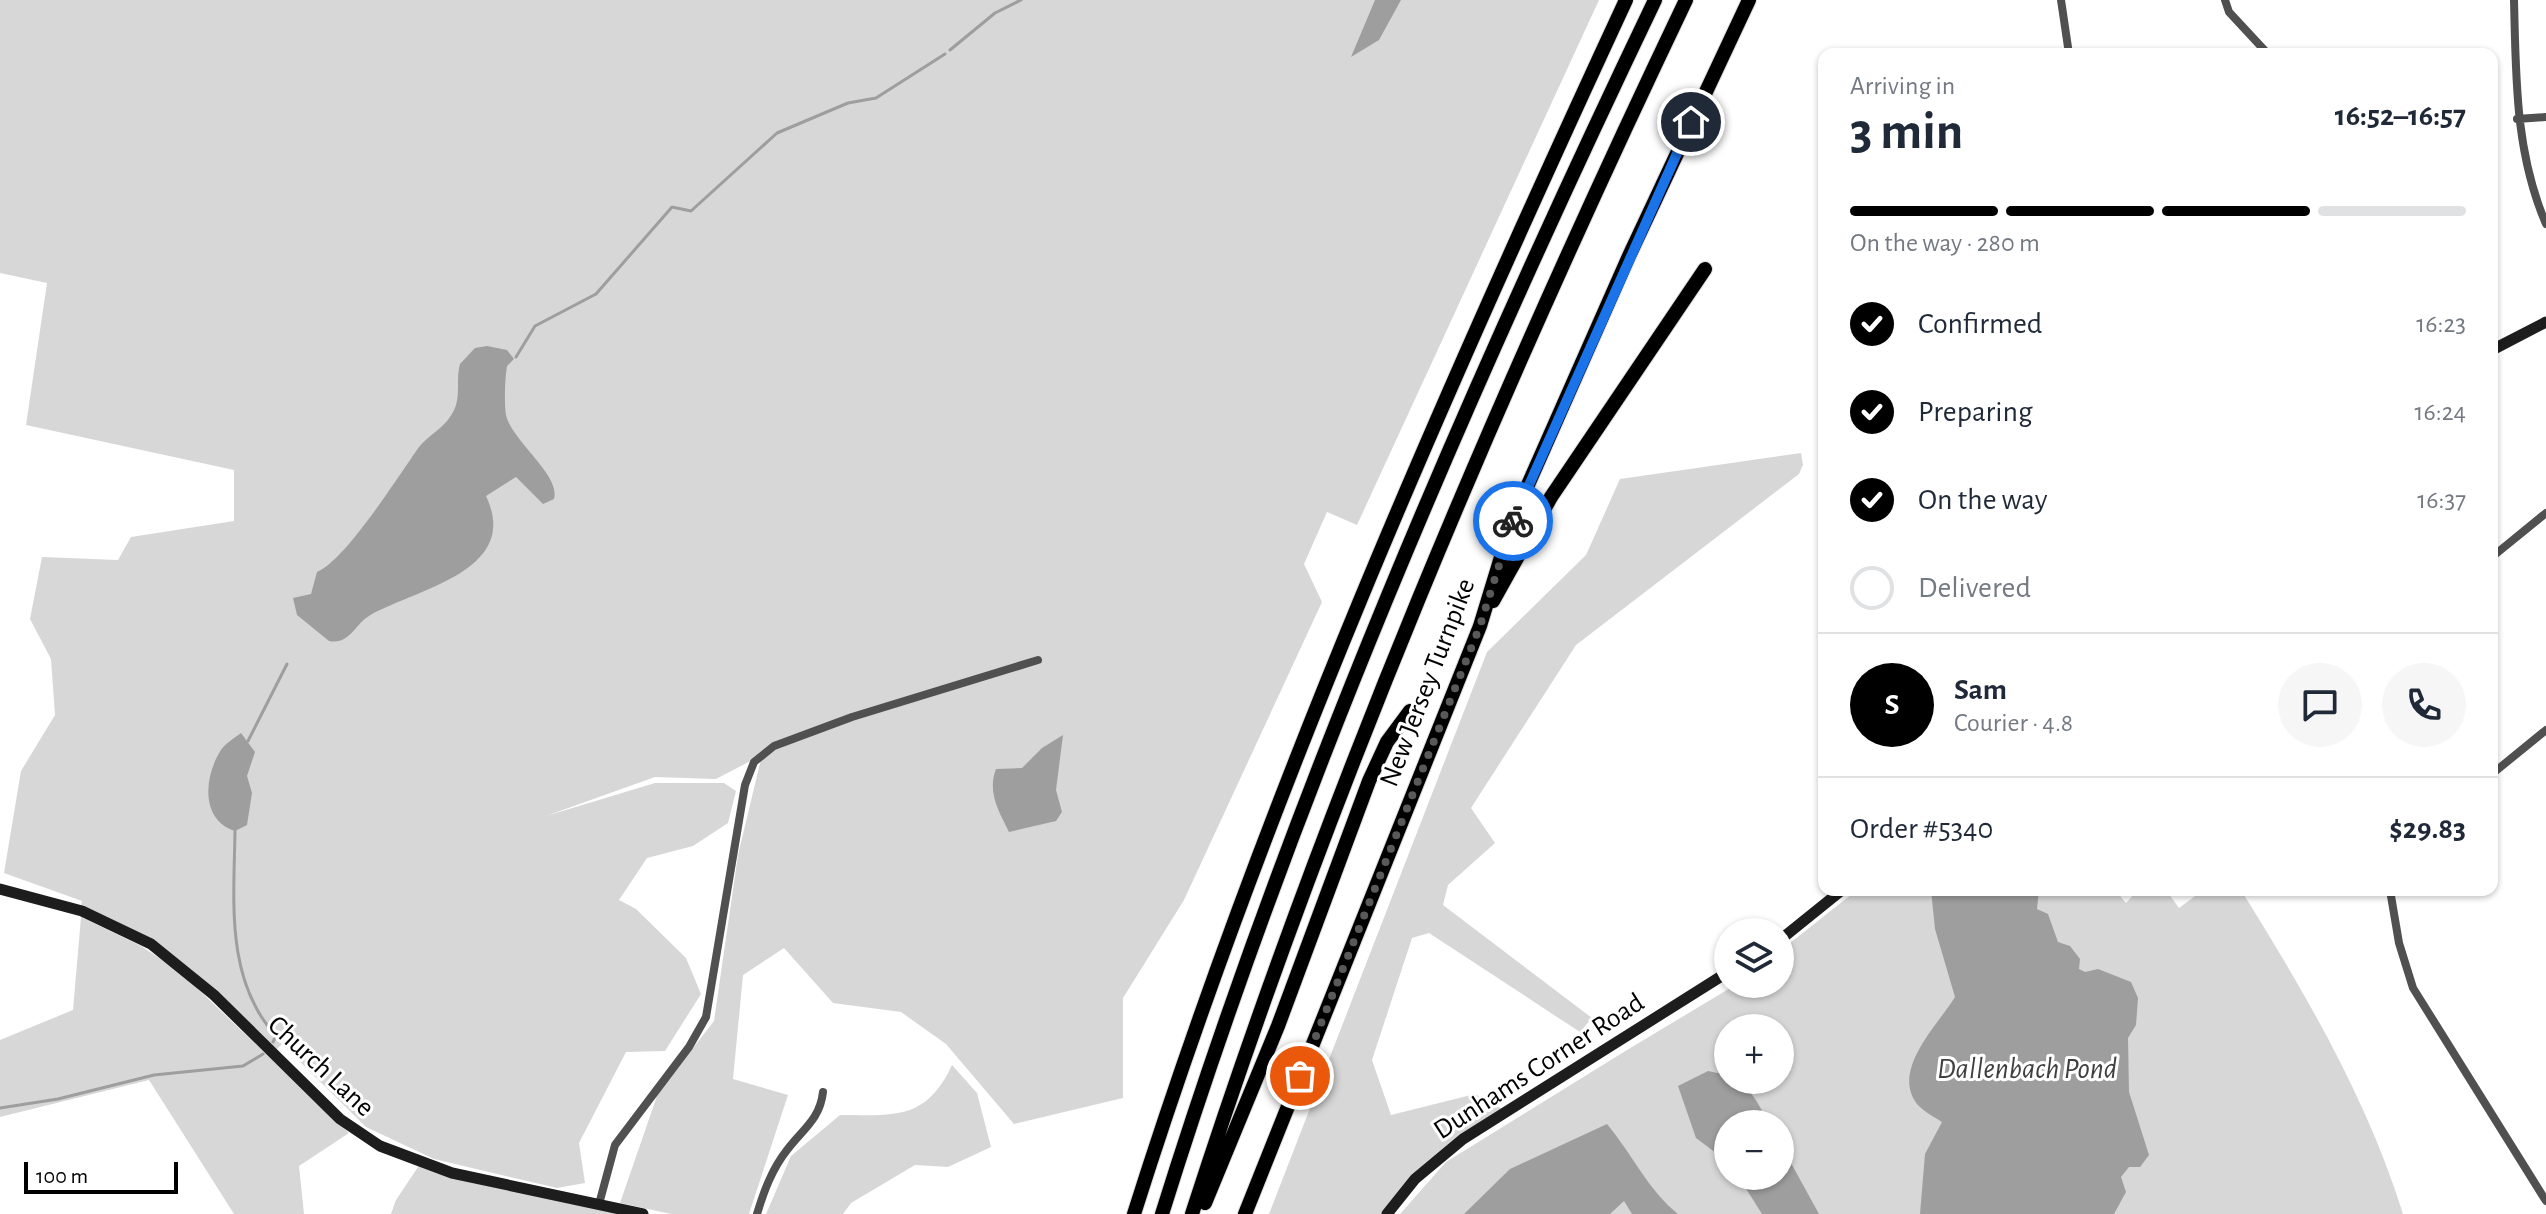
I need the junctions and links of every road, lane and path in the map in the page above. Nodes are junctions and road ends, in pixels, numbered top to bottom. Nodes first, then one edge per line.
1 (1626, 0) edge
2 (1655, 0) edge
3 (1686, 0) edge
4 (1749, 0) edge
5 (2061, 0) edge
6 (2225, 0) edge
7 (2514, 0) edge
8 (2068, 48) edge
9 (2262, 48) edge
10 (2546, 117) edge
11 (2517, 119) junction
12 (2546, 224) edge
13 (1705, 269) dead end
14 (2546, 322) edge
15 (2498, 347) edge
16 (2546, 513) edge
17 (2498, 552) edge
18 (1480, 626) junction
19 (1038, 660) dead end
20 (1410, 711) dead end
21 (2546, 730) edge
22 (2498, 769) edge
23 (0, 889) edge
24 (1835, 896) edge
25 (2391, 896) edge
26 (1794, 929) edge
27 (1714, 981) edge
28 (823, 1092) dead end
29 (2546, 1201) edge
30 (599, 1204) junction
31 (643, 1214) edge
32 (757, 1214) edge
33 (1134, 1214) edge
34 (1162, 1214) edge
35 (1192, 1214) edge
36 (1200, 1214) edge
37 (1245, 1214) edge
38 (1387, 1214) edge

1 - 33 highway
2 - 34 highway
3 - 35 highway, New Jersey Turnpike
4 - 18 highway, New Jersey Turnpike
5 - 8 street
6 - 9 street
7 - 11 street
10 - 11 street
11 - 12 street
13 - 18 highway
14 - 15 street
16 - 17 street
18 - 37 highway, New Jersey Turnpike
19 - 30 street
20 - 36 highway
21 - 22 street
23 - 30 street, Church Lane
24 - 26 street
25 - 29 street
27 - 38 street, Dunhams Corner Road
28 - 32 street
30 - 31 street, Church Lane

